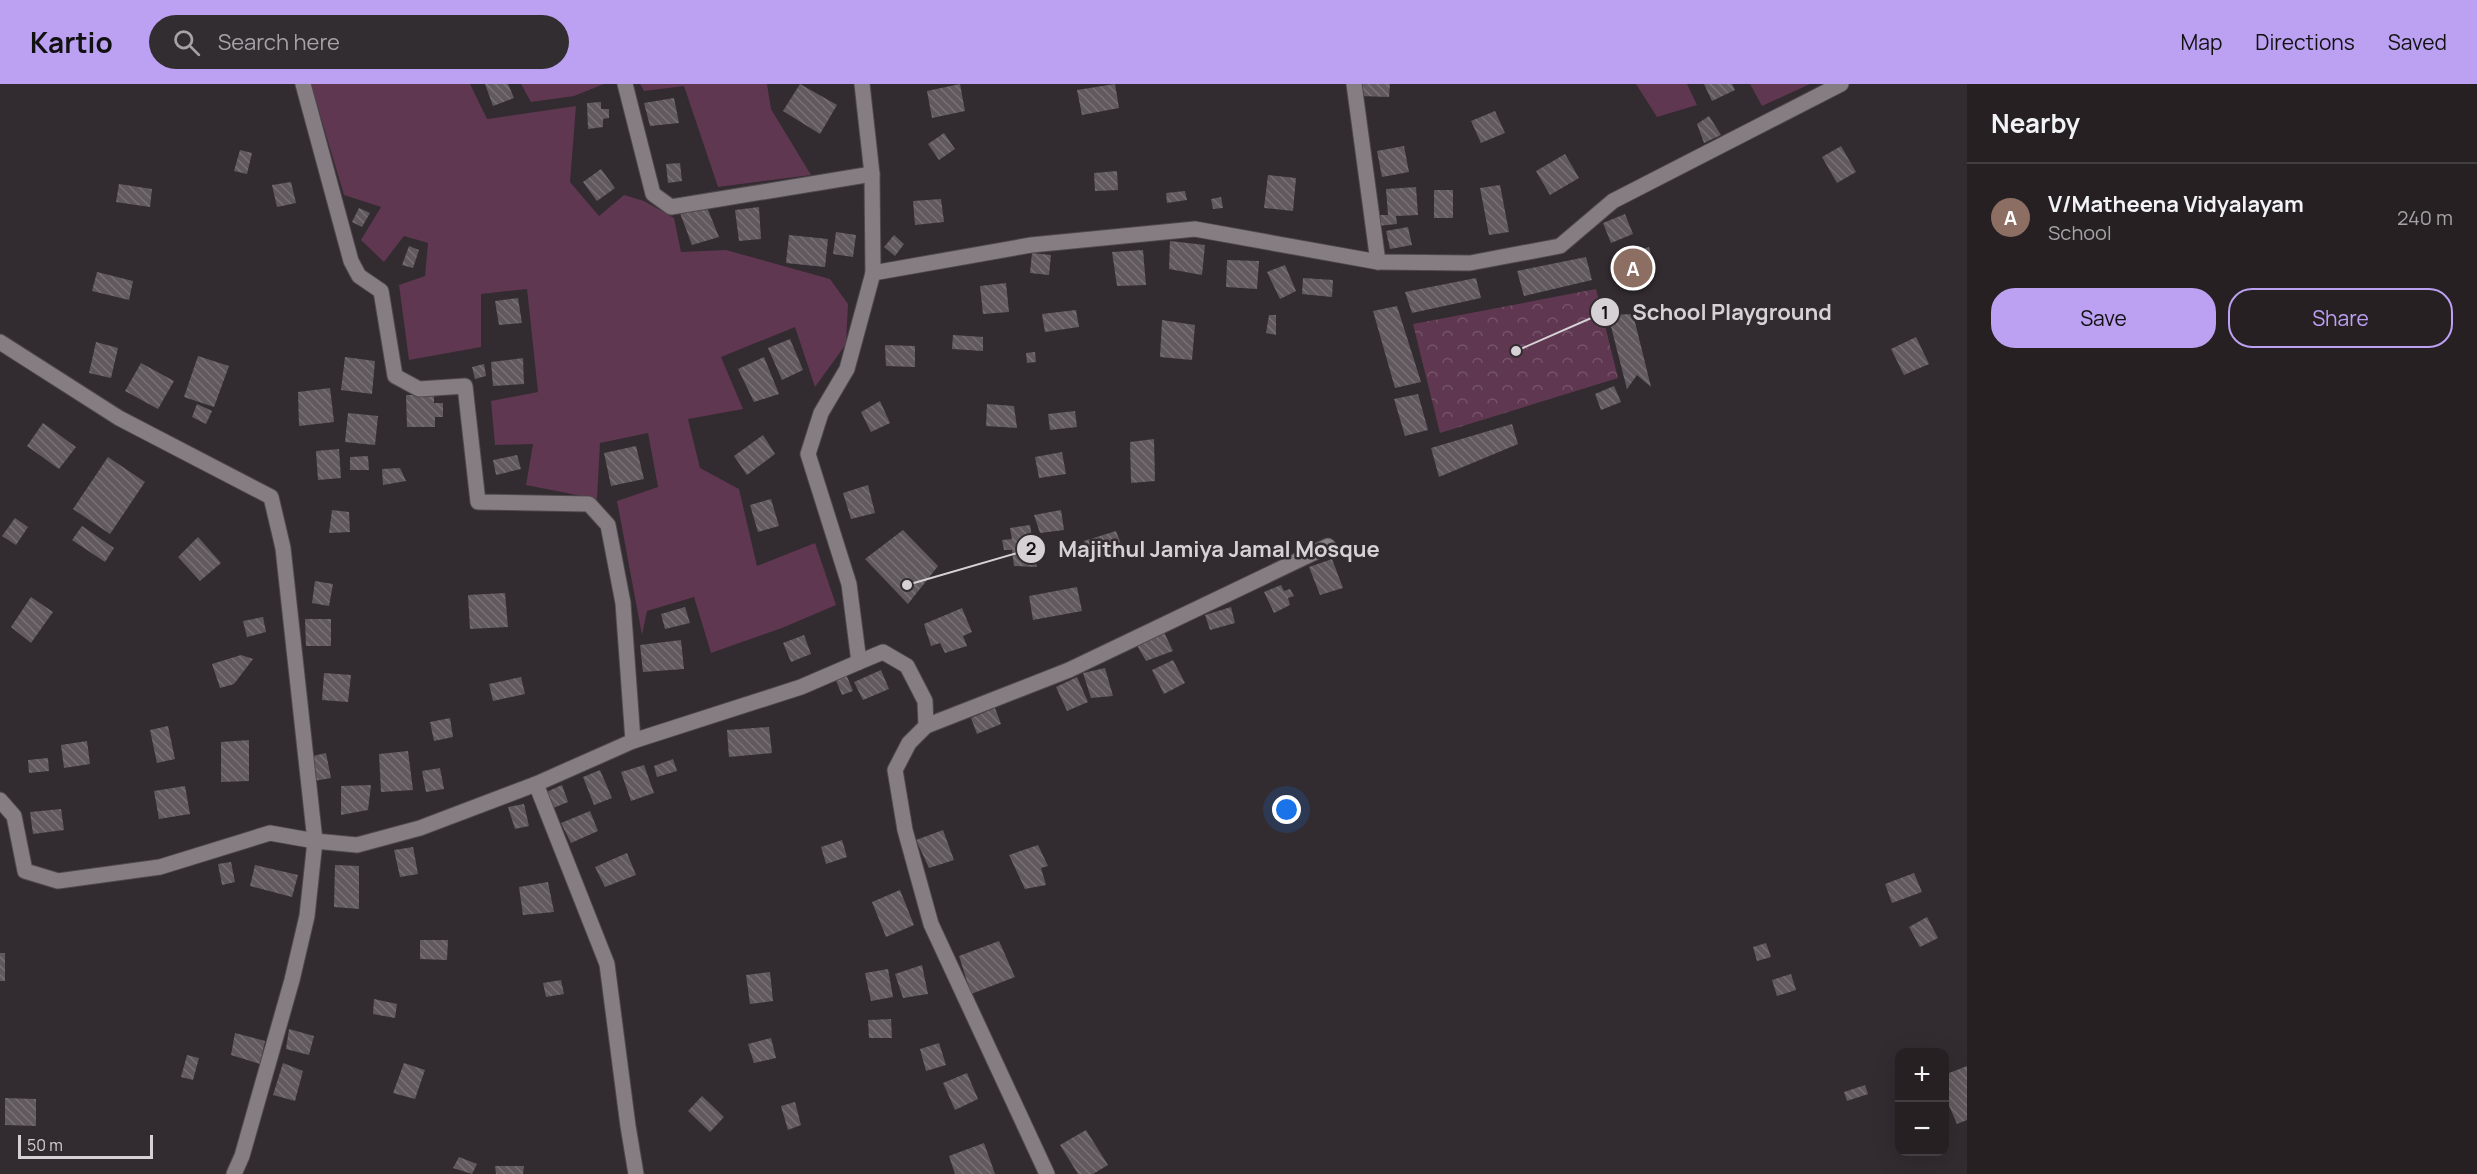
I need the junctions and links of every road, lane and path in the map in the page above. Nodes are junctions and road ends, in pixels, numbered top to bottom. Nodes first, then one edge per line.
1 (303, 84) edge
2 (625, 84) edge
3 (862, 84) edge
4 (1354, 84) edge
5 (1841, 84) edge
6 (872, 174) junction
7 (1378, 262) junction
8 (873, 273) junction
9 (0, 342) edge
10 (1328, 546) dead end
11 (859, 662) junction
12 (926, 726) junction
13 (633, 741) junction
14 (536, 784) junction
15 (0, 800) edge
16 (315, 841) junction
17 (234, 1174) edge
18 (636, 1174) edge
19 (1047, 1174) edge

1 - 13 street
2 - 6 street
3 - 6 street
4 - 7 street
5 - 7 street
6 - 8 street
7 - 8 street
8 - 11 street
9 - 16 street
10 - 12 street
11 - 12 street
11 - 13 street
12 - 19 street
13 - 14 street
14 - 16 street
14 - 18 street
15 - 16 street
16 - 17 street

